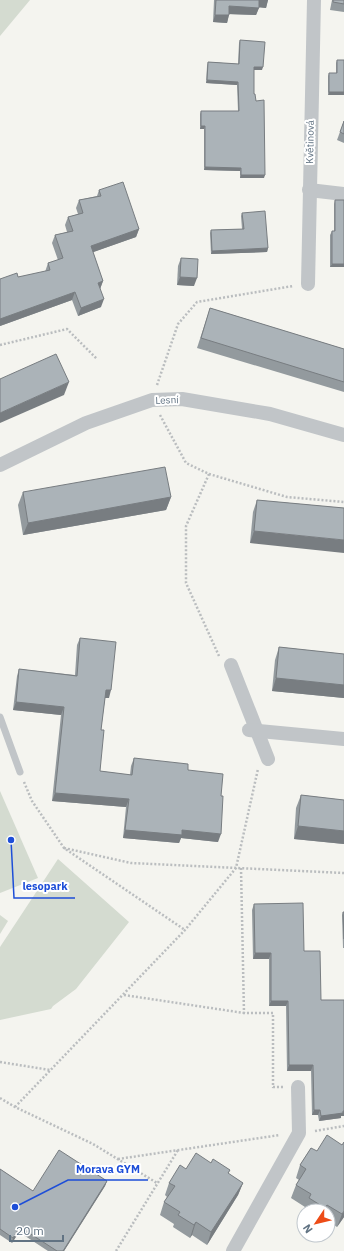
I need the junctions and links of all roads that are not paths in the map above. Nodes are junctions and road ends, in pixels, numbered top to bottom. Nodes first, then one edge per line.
1 (314, 0) edge
2 (309, 190) junction
3 (344, 194) edge
4 (308, 284) dead end
5 (344, 435) edge
6 (0, 465) edge
7 (226, 663) road end
8 (0, 717) edge
9 (252, 730) junction
10 (344, 739) edge
11 (264, 761) road end
12 (20, 772) road end
13 (298, 1087) road end
14 (233, 1251) edge

1 - 2 street, Květinová
2 - 3 street
2 - 4 street, Květinová
5 - 6 street, Lesní
7 - 9 street
8 - 12 lane
9 - 10 street
9 - 11 street
13 - 14 street

